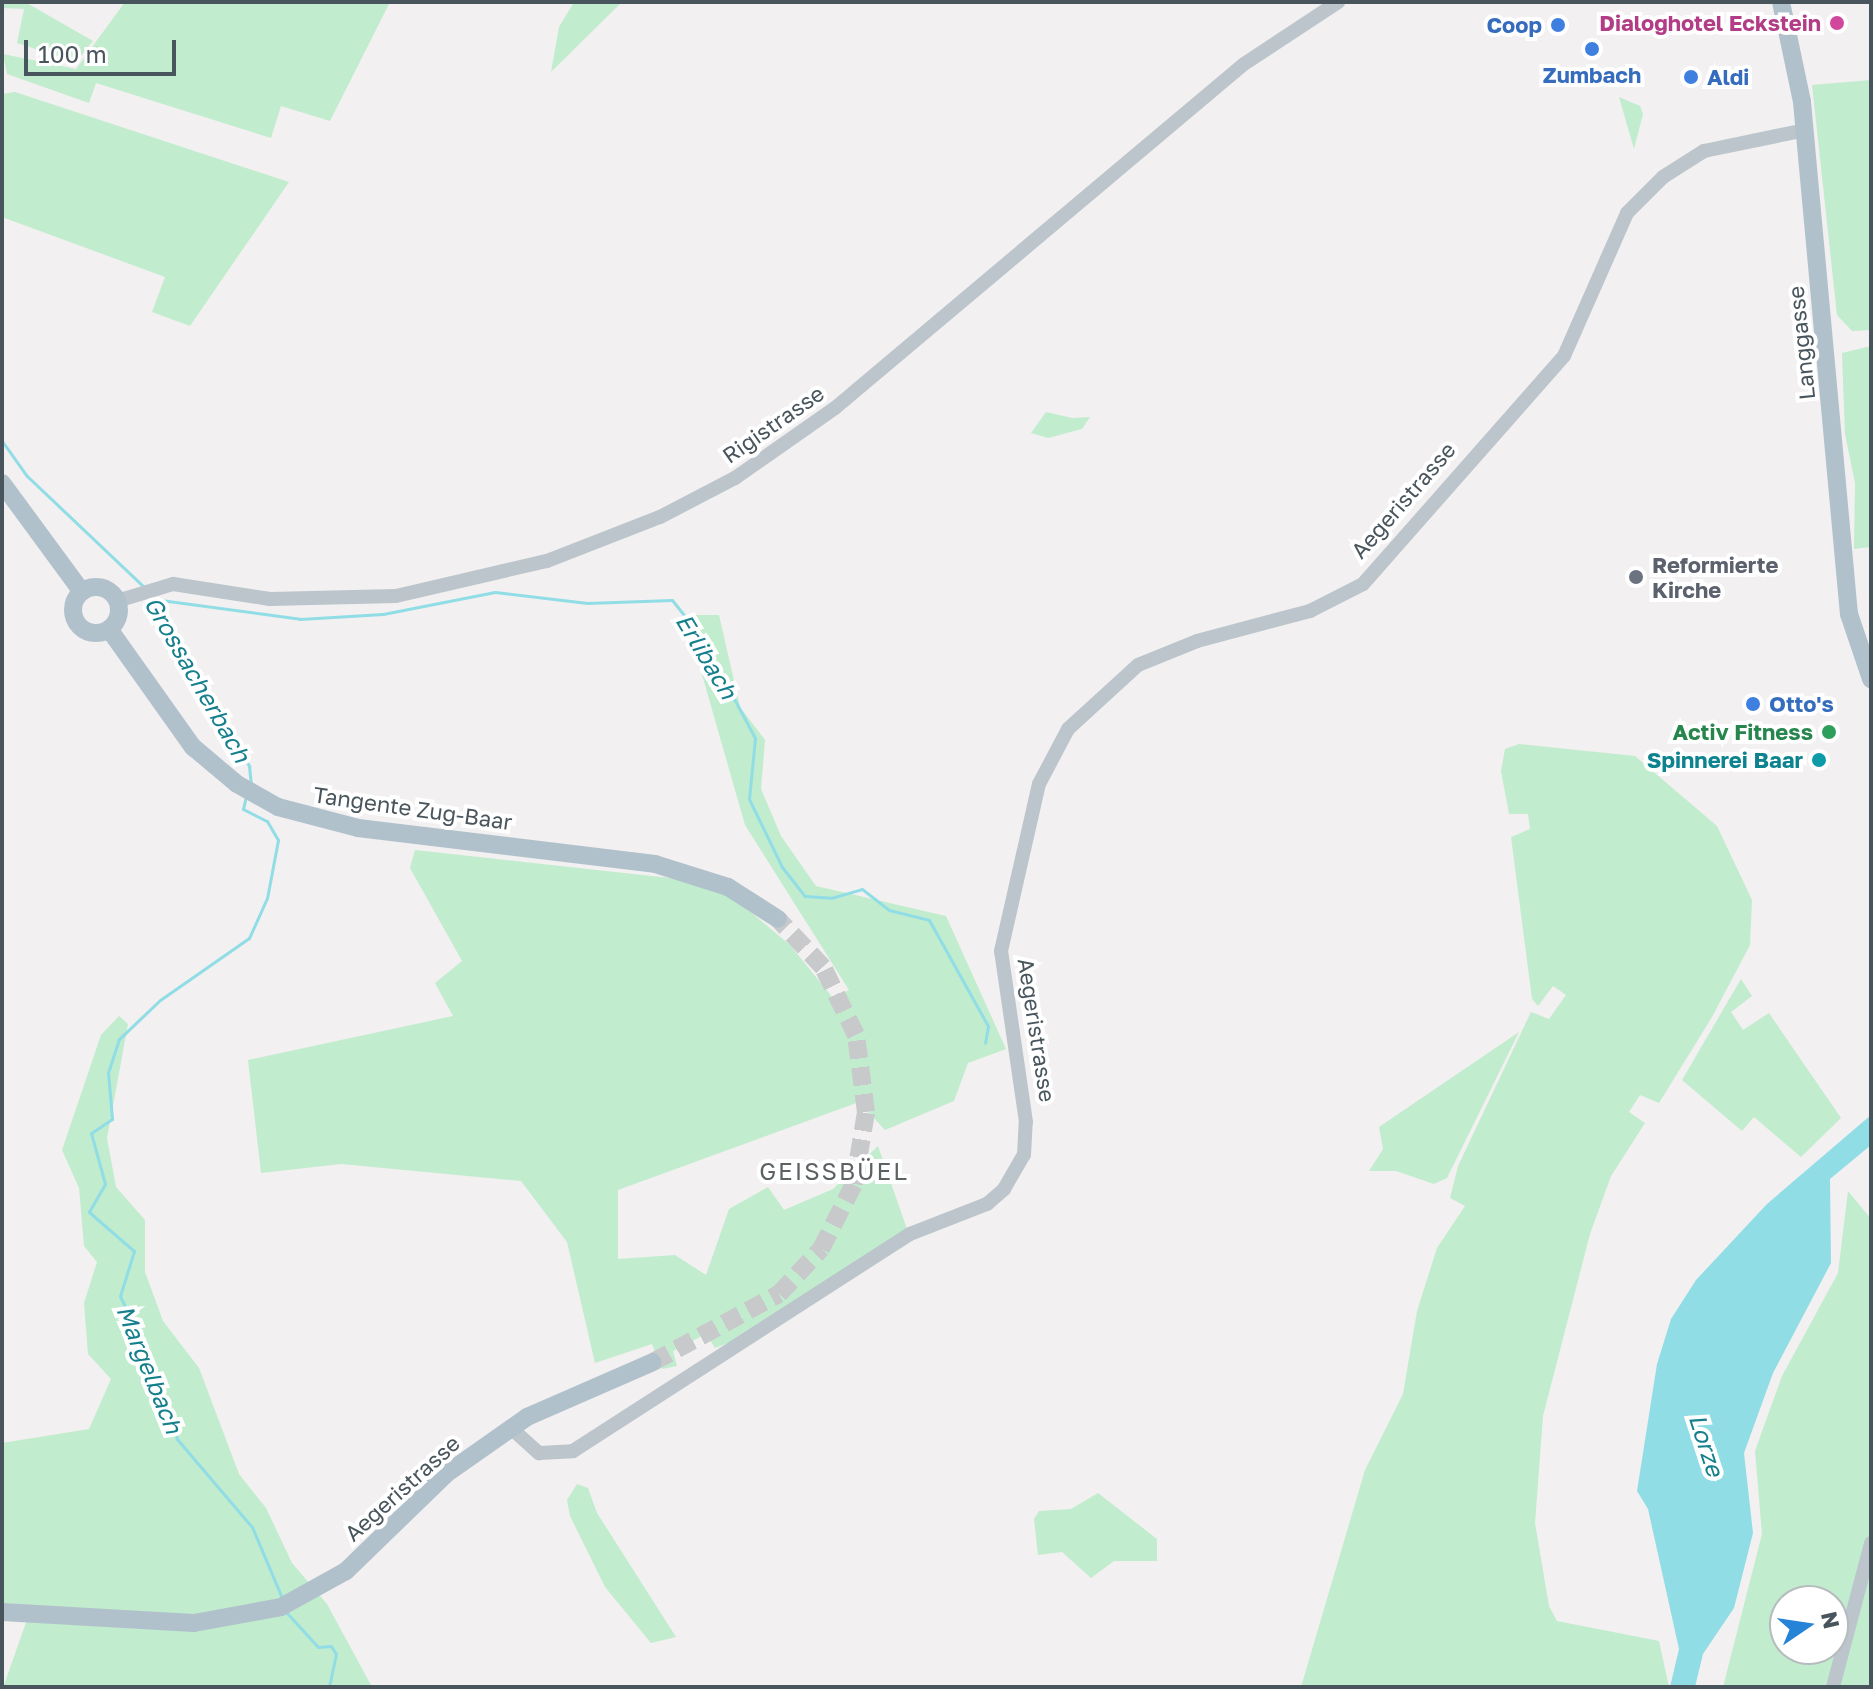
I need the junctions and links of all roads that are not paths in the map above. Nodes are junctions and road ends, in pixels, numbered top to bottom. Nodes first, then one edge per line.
1 (1338, 2) edge
2 (1781, 2) edge
3 (1805, 130) junction
4 (2, 483) edge
5 (82, 592) junction
6 (117, 601) junction
7 (109, 629) junction
8 (1871, 679) edge
9 (778, 919) tunnel mouth
10 (653, 1362) tunnel mouth
11 (511, 1428) junction
12 (1871, 1543) edge
13 (2, 1612) edge
14 (1833, 1687) edge

1 - 6 street, Rigistrasse
2 - 3 main road, Langgasse
3 - 8 main road, Langgasse
3 - 11 street, Aegeristrasse
4 - 5 main road
5 - 6 main road
5 - 7 main road
6 - 7 main road
7 - 9 main road, Tangente Zug-Baar
10 - 11 main road
11 - 13 main road, Aegeristrasse
12 - 14 street

